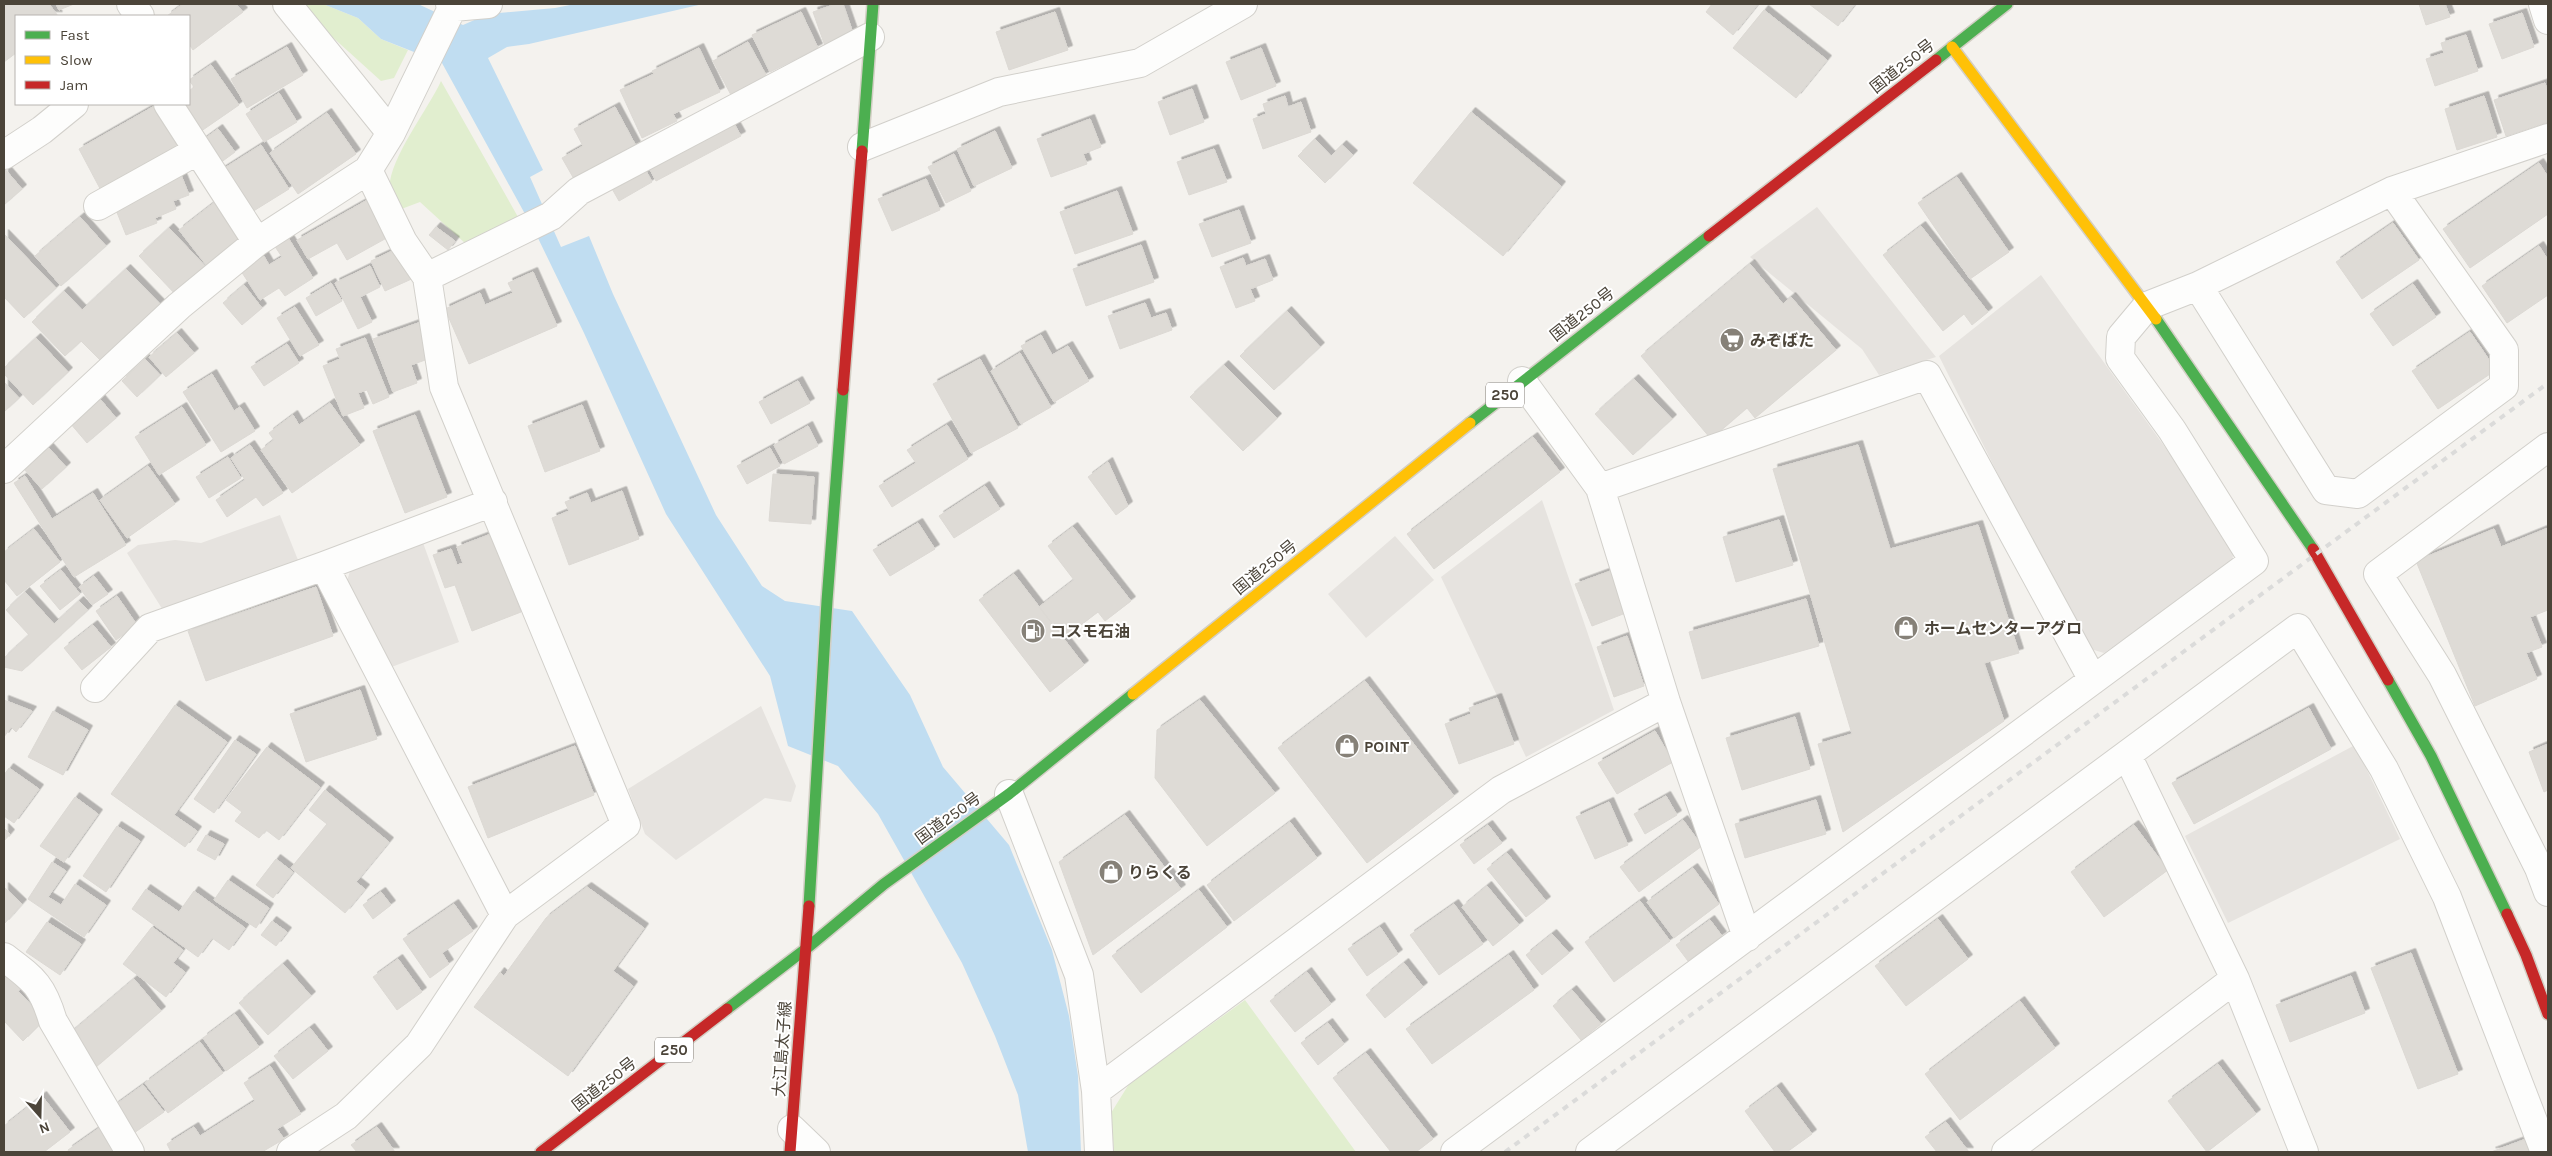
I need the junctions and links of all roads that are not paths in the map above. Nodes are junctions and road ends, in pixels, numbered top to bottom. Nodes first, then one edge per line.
1 (131, 4) edge
2 (287, 4) edge
3 (488, 4) edge
4 (873, 4) edge
5 (1243, 4) edge
6 (2007, 4) edge
7 (2543, 4) edge
8 (452, 5) edge
9 (139, 15) edge
10 (2548, 20) edge
11 (870, 37) junction
12 (1952, 47) junction
13 (73, 105) edge
14 (169, 105) edge
15 (391, 133) junction
16 (2548, 138) edge
17 (862, 147) junction
18 (197, 150) junction
19 (4, 155) edge
20 (368, 170) junction
21 (2392, 191) junction
22 (98, 206) dead end
23 (257, 242) junction
24 (427, 277) junction
25 (2198, 286) junction
26 (2147, 306) junction
27 (1522, 381) junction
28 (2548, 447) edge
29 (4, 469) edge
30 (1600, 488) junction
31 (493, 502) junction
32 (324, 566) junction
33 (2093, 680) junction
34 (96, 688) dead end
35 (1666, 702) junction
36 (2127, 755) junction
37 (1009, 794) junction
38 (2548, 892) edge
39 (506, 915) junction
40 (1747, 937) junction
41 (806, 948) junction
42 (4, 957) edge
43 (2235, 979) junction
44 (2548, 1014) edge
45 (1096, 1091) junction
46 (791, 1140) edge
47 (130, 1152) edge
48 (291, 1152) edge
49 (541, 1152) edge
50 (816, 1152) edge
51 (1099, 1152) edge
52 (1455, 1152) edge
53 (1590, 1152) edge
54 (2006, 1152) edge
55 (2304, 1152) edge
56 (2545, 1152) edge

1 - 9 street
2 - 15 street
3 - 8 street
4 - 11 main road, 大江島太子線
5 - 17 street
6 - 12 main road, 国道250号 / 250
7 - 10 street
8 - 15 street
11 - 17 main road, 大江島太子線
11 - 24 street
12 - 26 main road
12 - 27 main road, 国道250号 / 250
13 - 19 street
14 - 18 street
15 - 20 street
16 - 21 street
17 - 41 main road, 大江島太子線
18 - 22 street
18 - 23 street
20 - 23 street
20 - 24 street
21 - 25 street
21 - 25 street
23 - 29 street
24 - 31 street
25 - 26 street
26 - 33 street
26 - 44 main road
27 - 30 street
27 - 37 main road, 国道250号 / 250
28 - 38 street
30 - 33 street
30 - 35 street
31 - 32 street
31 - 39 street
32 - 34 street
32 - 39 street
33 - 40 street
35 - 40 street
35 - 45 street
36 - 43 street
36 - 53 street
36 - 56 street
37 - 41 main road, 国道250号 / 250
37 - 45 street
39 - 48 street
40 - 52 street
41 - 46 main road, 大江島太子線
41 - 49 main road, 国道250号 / 250
42 - 47 street
43 - 54 street
43 - 55 street
45 - 51 street
46 - 50 street

